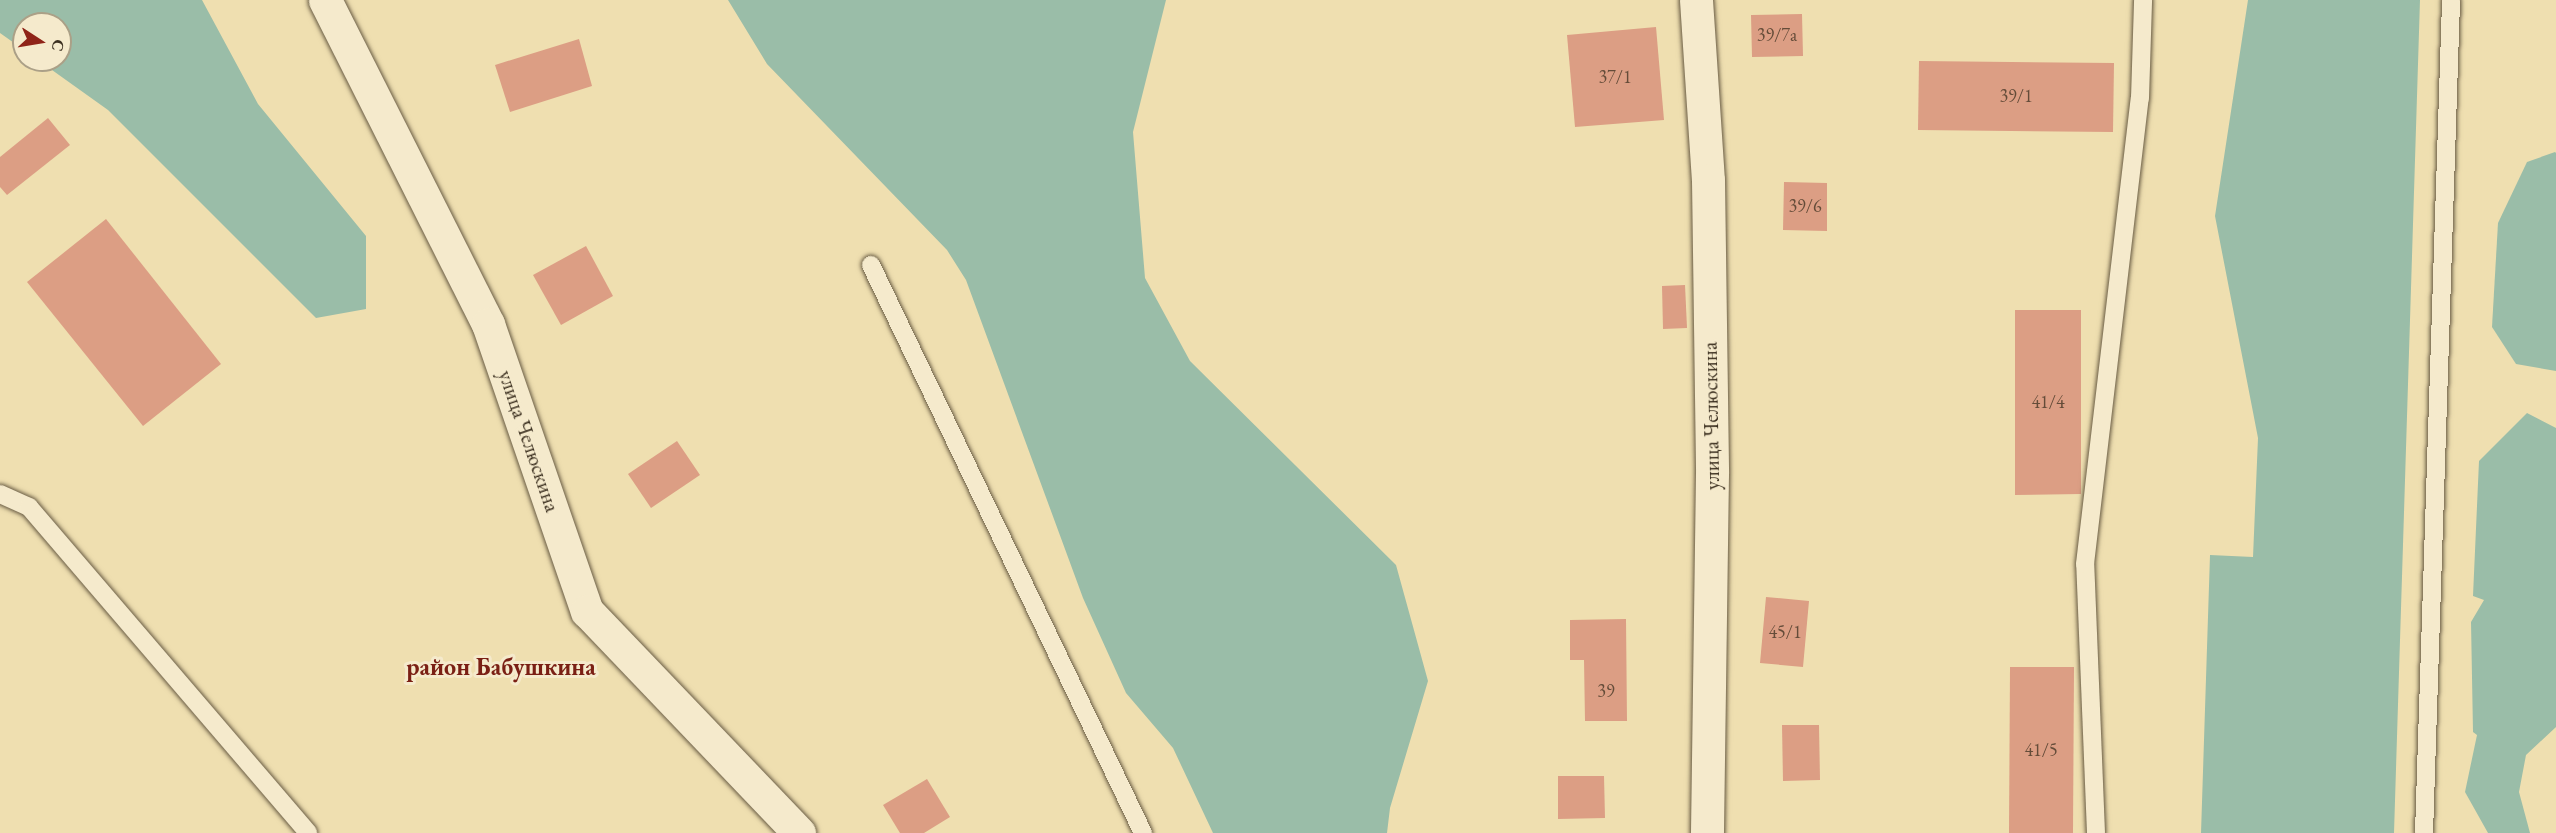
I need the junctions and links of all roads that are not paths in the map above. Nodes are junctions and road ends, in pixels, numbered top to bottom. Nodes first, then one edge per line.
1 (325, 0) edge
2 (1696, 0) edge
3 (2143, 0) edge
4 (2451, 0) edge
5 (872, 265) dead end
6 (0, 494) edge
7 (308, 833) edge
8 (799, 833) edge
9 (1143, 833) edge
10 (1707, 833) edge
11 (2096, 833) edge
12 (2424, 833) edge

1 - 8 street, улица Челюскина
2 - 10 street, улица Челюскина
3 - 11 lane
4 - 12 lane
5 - 9 lane
6 - 7 lane

